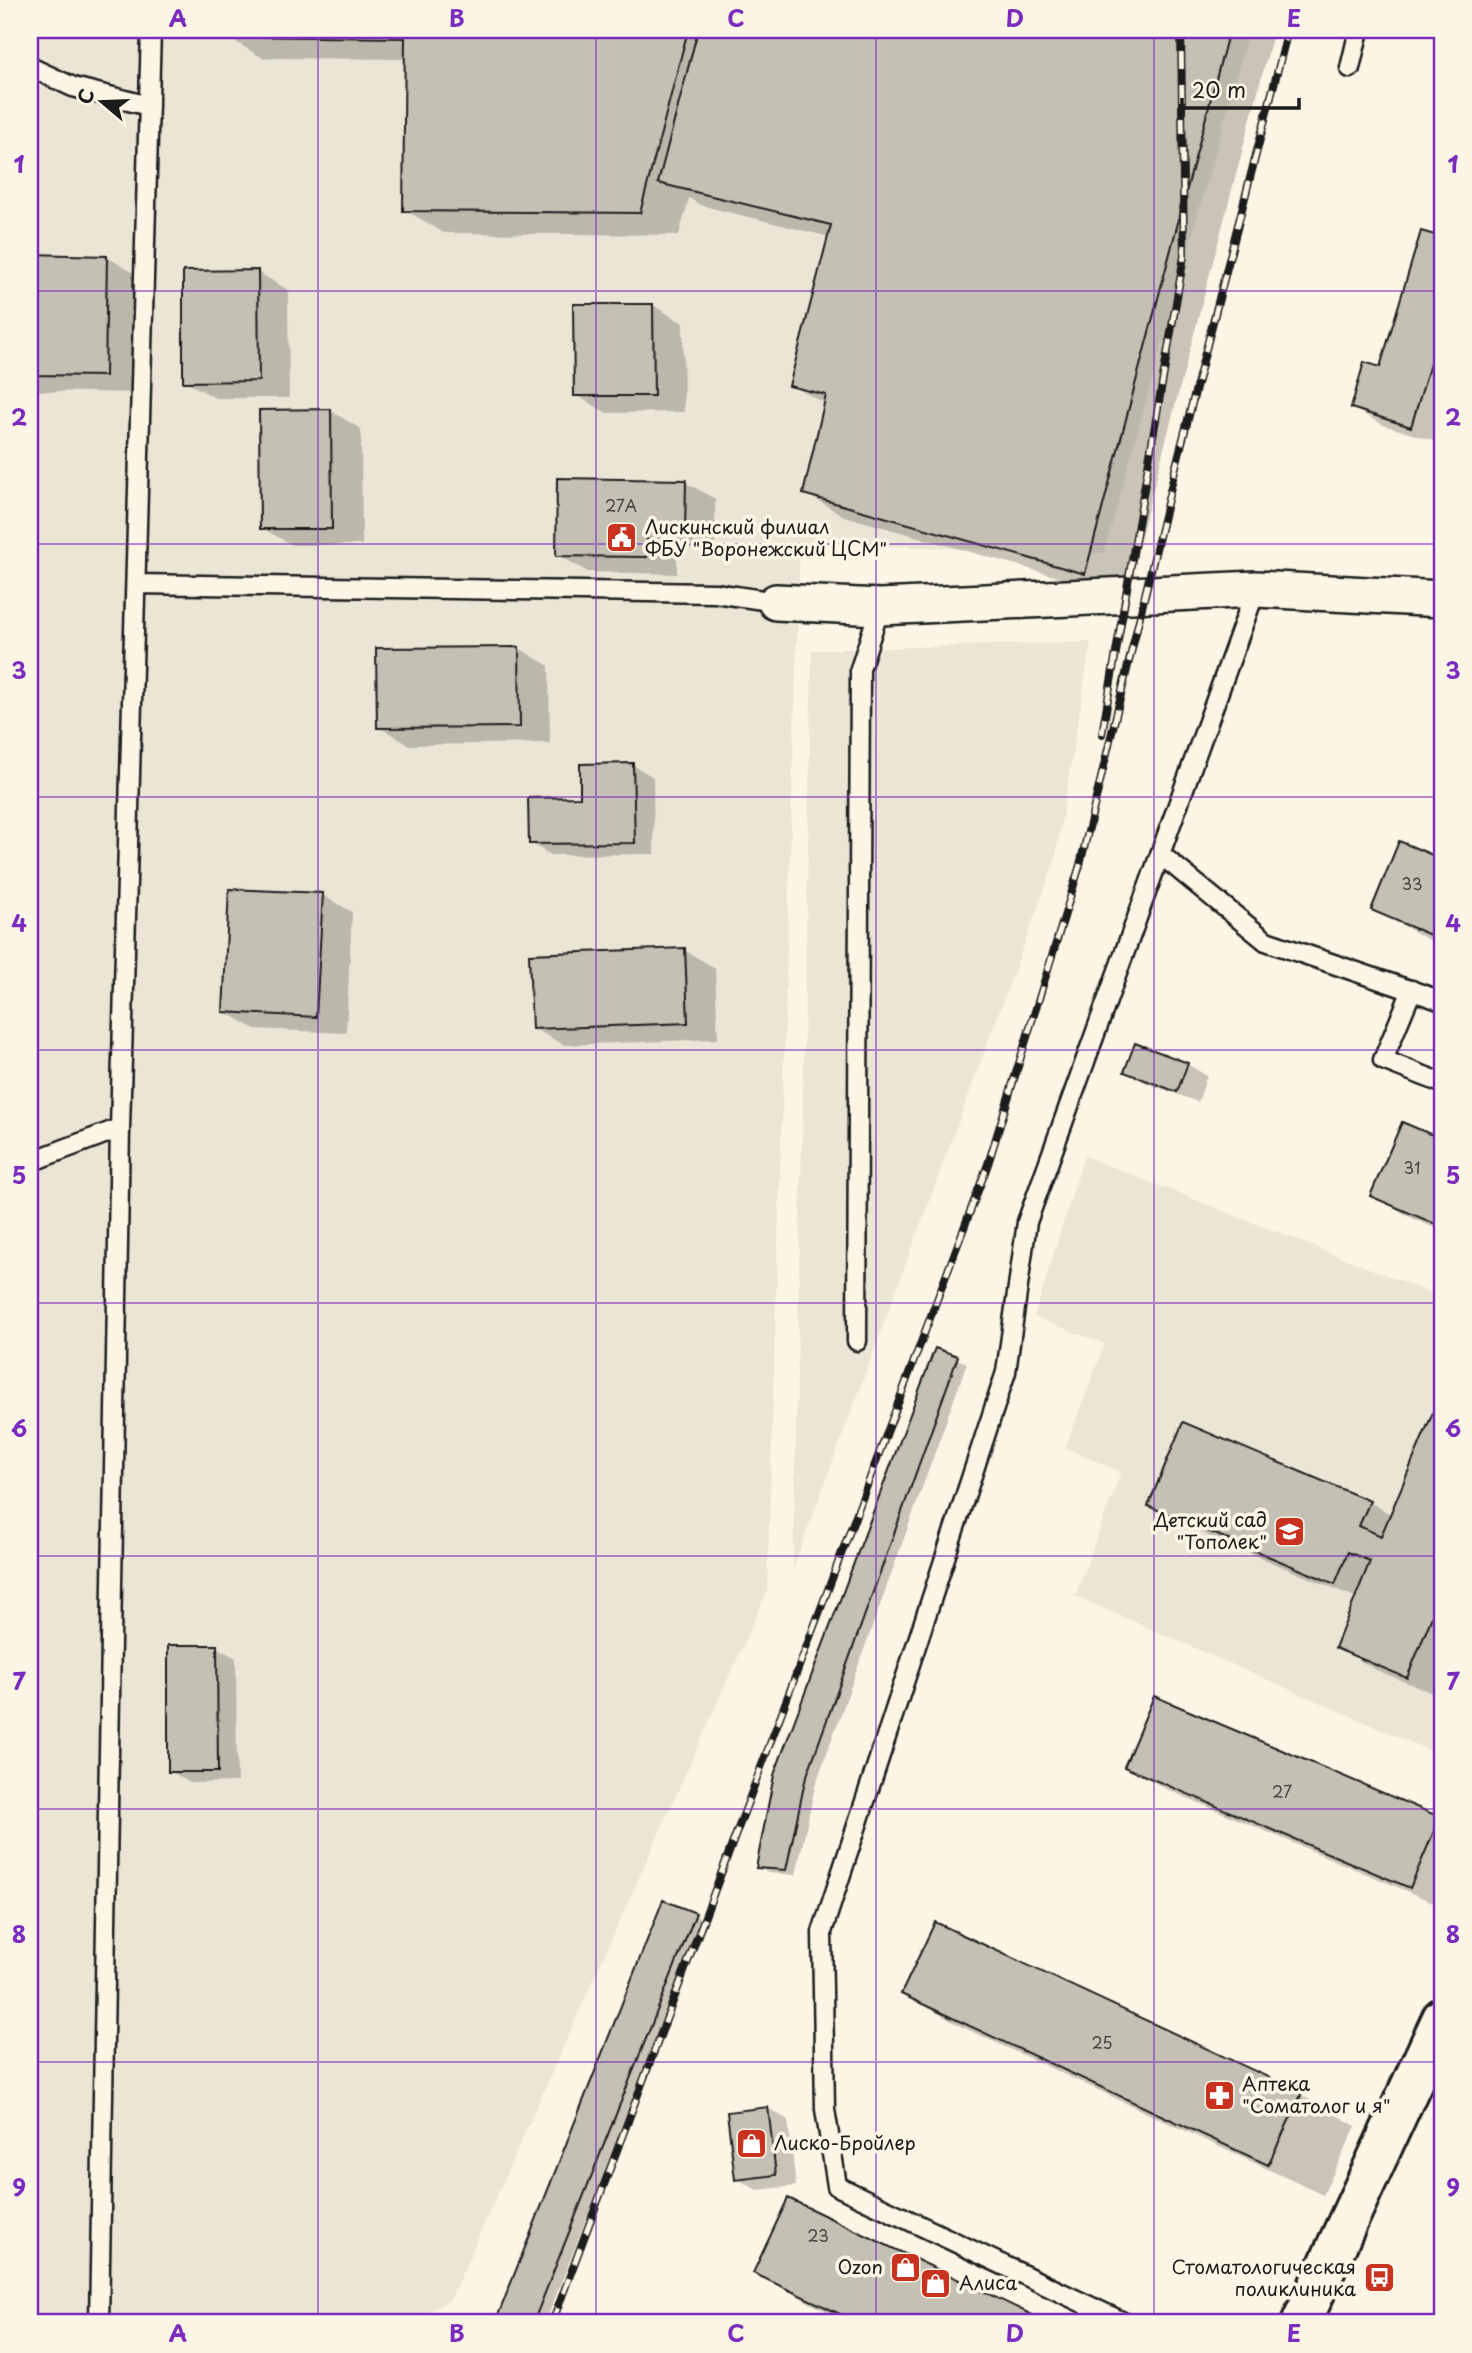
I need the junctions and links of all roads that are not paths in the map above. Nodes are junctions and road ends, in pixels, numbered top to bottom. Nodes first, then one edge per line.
1 (151, 30) edge
2 (1359, 30) edge
3 (30, 67) edge
4 (1350, 68) dead end
5 (149, 106) junction
6 (136, 584) junction
7 (1256, 589) junction
8 (1442, 599) edge
9 (776, 602) joint
10 (880, 607) junction
11 (1160, 854) junction
12 (1412, 990) junction
13 (1442, 1002) edge
14 (1442, 1083) edge
15 (120, 1128) junction
16 (30, 1162) edge
17 (857, 1341) dead end
18 (1442, 2018) edge
19 (1431, 2072) edge
20 (99, 2323) edge
21 (1125, 2323) edge
22 (1301, 2323) edge

1 - 5 lane
2 - 4 lane
3 - 5 lane
5 - 6 lane
6 - 9 lane
6 - 15 lane
7 - 8 street
7 - 10 street
7 - 11 lane
9 - 10 street
10 - 17 lane
11 - 12 lane
11 - 21 lane
12 - 13 lane
12 - 14 lane
15 - 16 lane
15 - 20 lane
18 - 19 main road
19 - 22 main road

